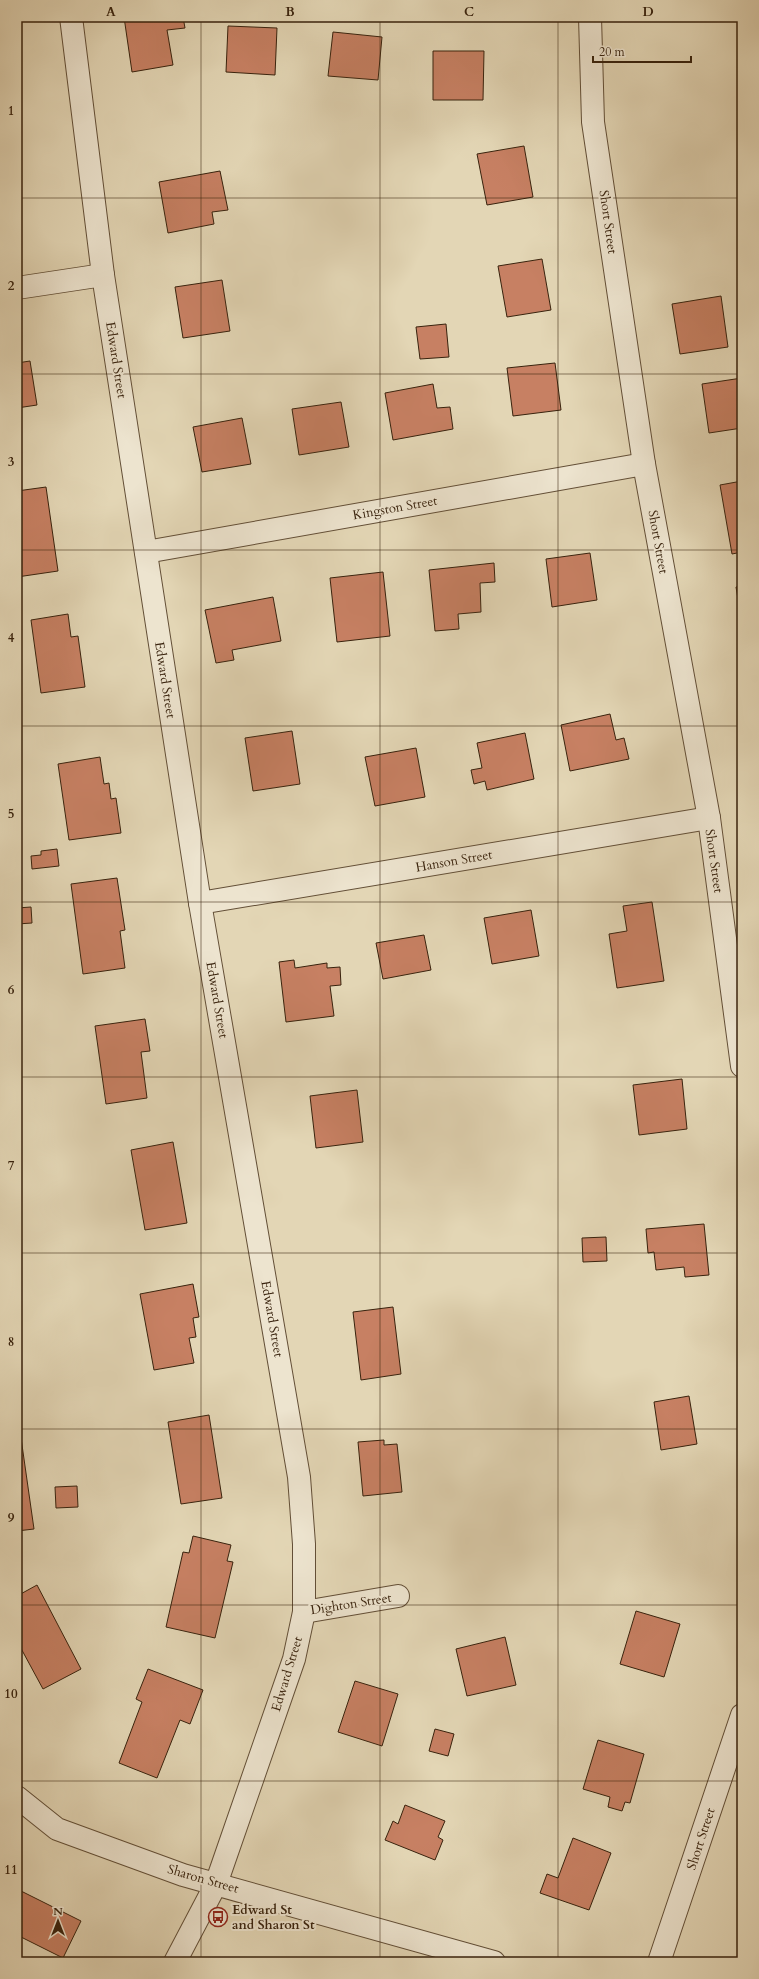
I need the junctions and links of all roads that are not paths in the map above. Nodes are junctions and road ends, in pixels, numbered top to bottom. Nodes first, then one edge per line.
1 (71, 17) edge
2 (590, 17) edge
3 (103, 275) junction
4 (17, 288) edge
5 (644, 464) junction
6 (146, 552) junction
7 (709, 818) junction
8 (200, 903) junction
9 (742, 1066) edge
10 (398, 1596) dead end
11 (304, 1612) junction
12 (742, 1715) edge
13 (17, 1797) edge
14 (216, 1884) junction
15 (175, 1962) edge
16 (494, 1962) edge
17 (659, 1962) edge

1 - 3 street, Edward Street
2 - 5 street, Short Street
3 - 4 street
3 - 6 street, Edward Street
5 - 6 street, Kingston Street
5 - 7 street, Short Street
6 - 8 street, Edward Street
7 - 8 street, Hanson Street
7 - 9 street, Short Street
8 - 11 street, Edward Street
10 - 11 street, Dighton Street
11 - 14 street, Edward Street
12 - 17 street, Short Street
13 - 14 street, Sharon Street
14 - 15 street, Edward Street
14 - 16 street, Sharon Street

